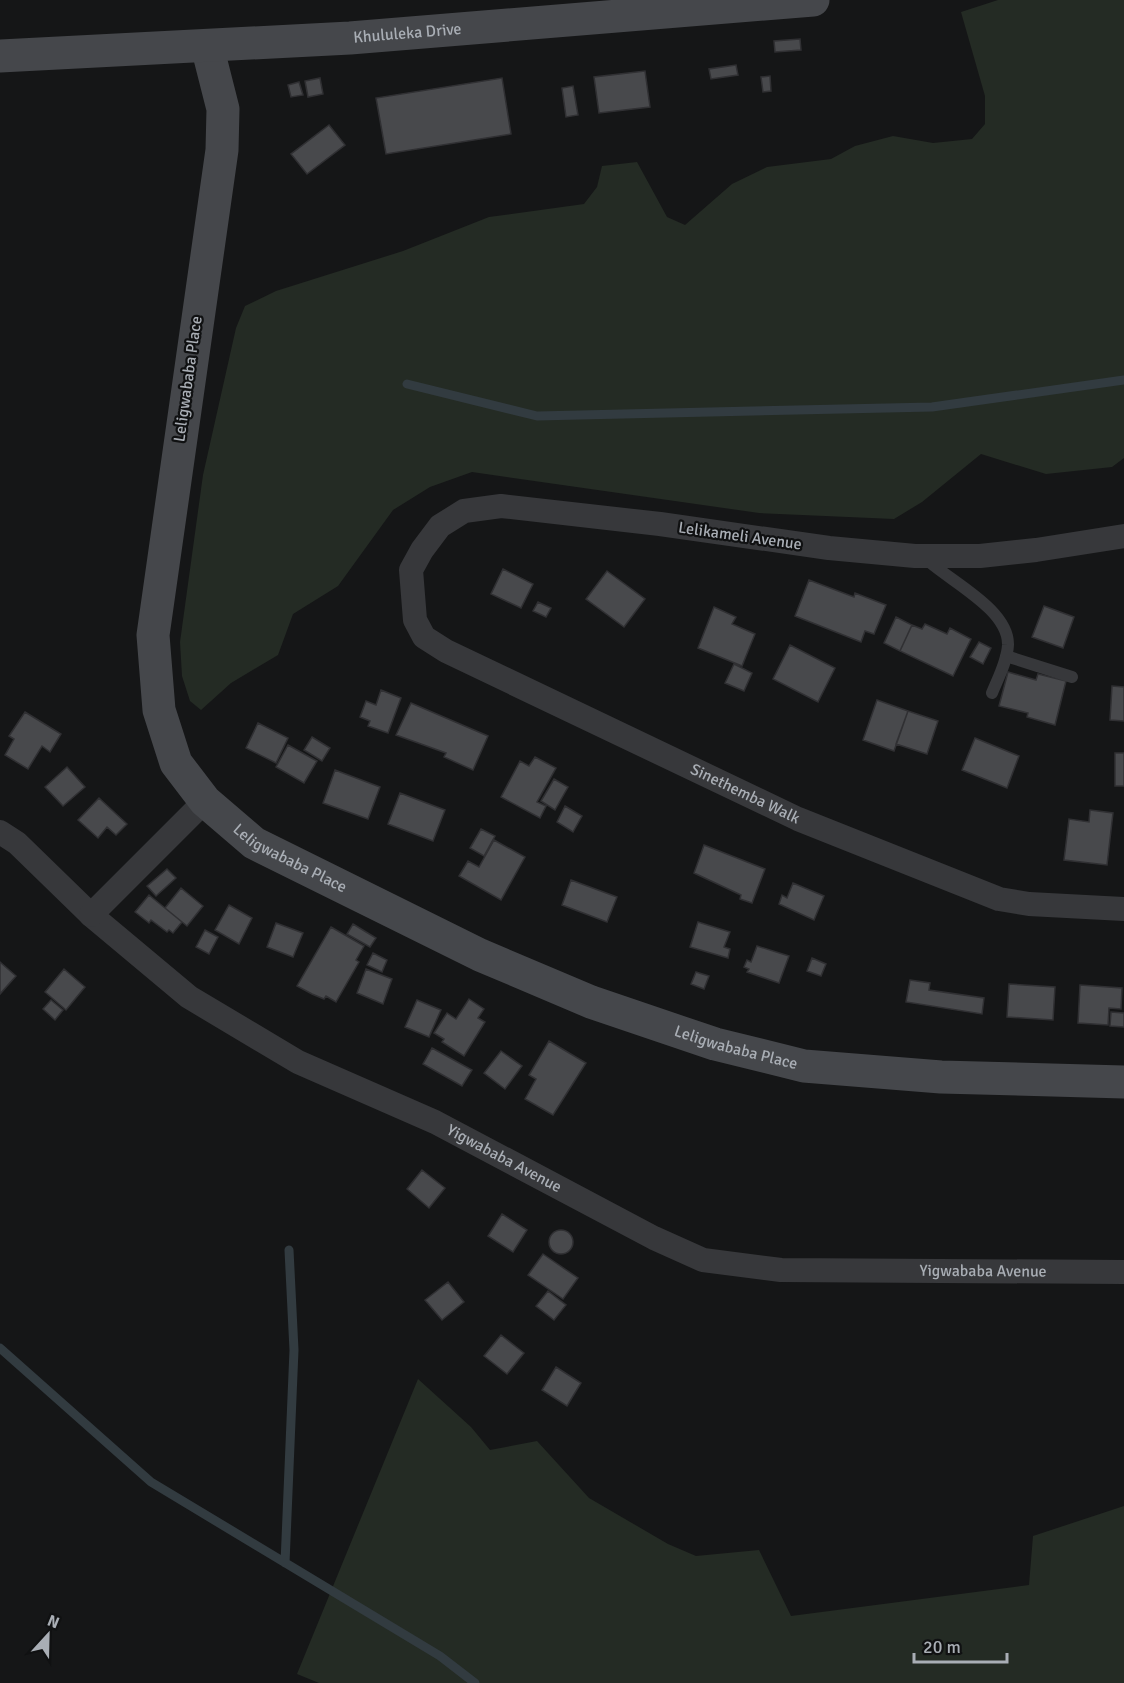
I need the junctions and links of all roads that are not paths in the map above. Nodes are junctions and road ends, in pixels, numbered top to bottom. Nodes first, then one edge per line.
1 (813, 0) edge
2 (667, 7) edge
3 (207, 46) junction
4 (0, 56) edge
5 (1124, 536) edge
6 (923, 556) junction
7 (411, 597) joint
8 (1006, 656) junction
9 (1072, 676) dead end
10 (992, 693) dead end
11 (205, 801) junction
12 (0, 832) edge
13 (1124, 909) edge
14 (91, 915) junction
15 (1124, 1082) edge
16 (1124, 1272) edge

1 - 2 street, Khululeka Drive
2 - 3 street, Khululeka Drive
3 - 4 street, Khululeka Drive
3 - 11 street, Leligwababa Place
5 - 6 street, Lelikameli Avenue
6 - 7 street, Lelikameli Avenue
6 - 8 lane
7 - 13 street, Sinethemba Walk
8 - 9 lane
8 - 10 lane
11 - 14 street
11 - 15 street, Leligwababa Place
12 - 14 street, Yigwababa Avenue
14 - 16 street, Yigwababa Avenue

